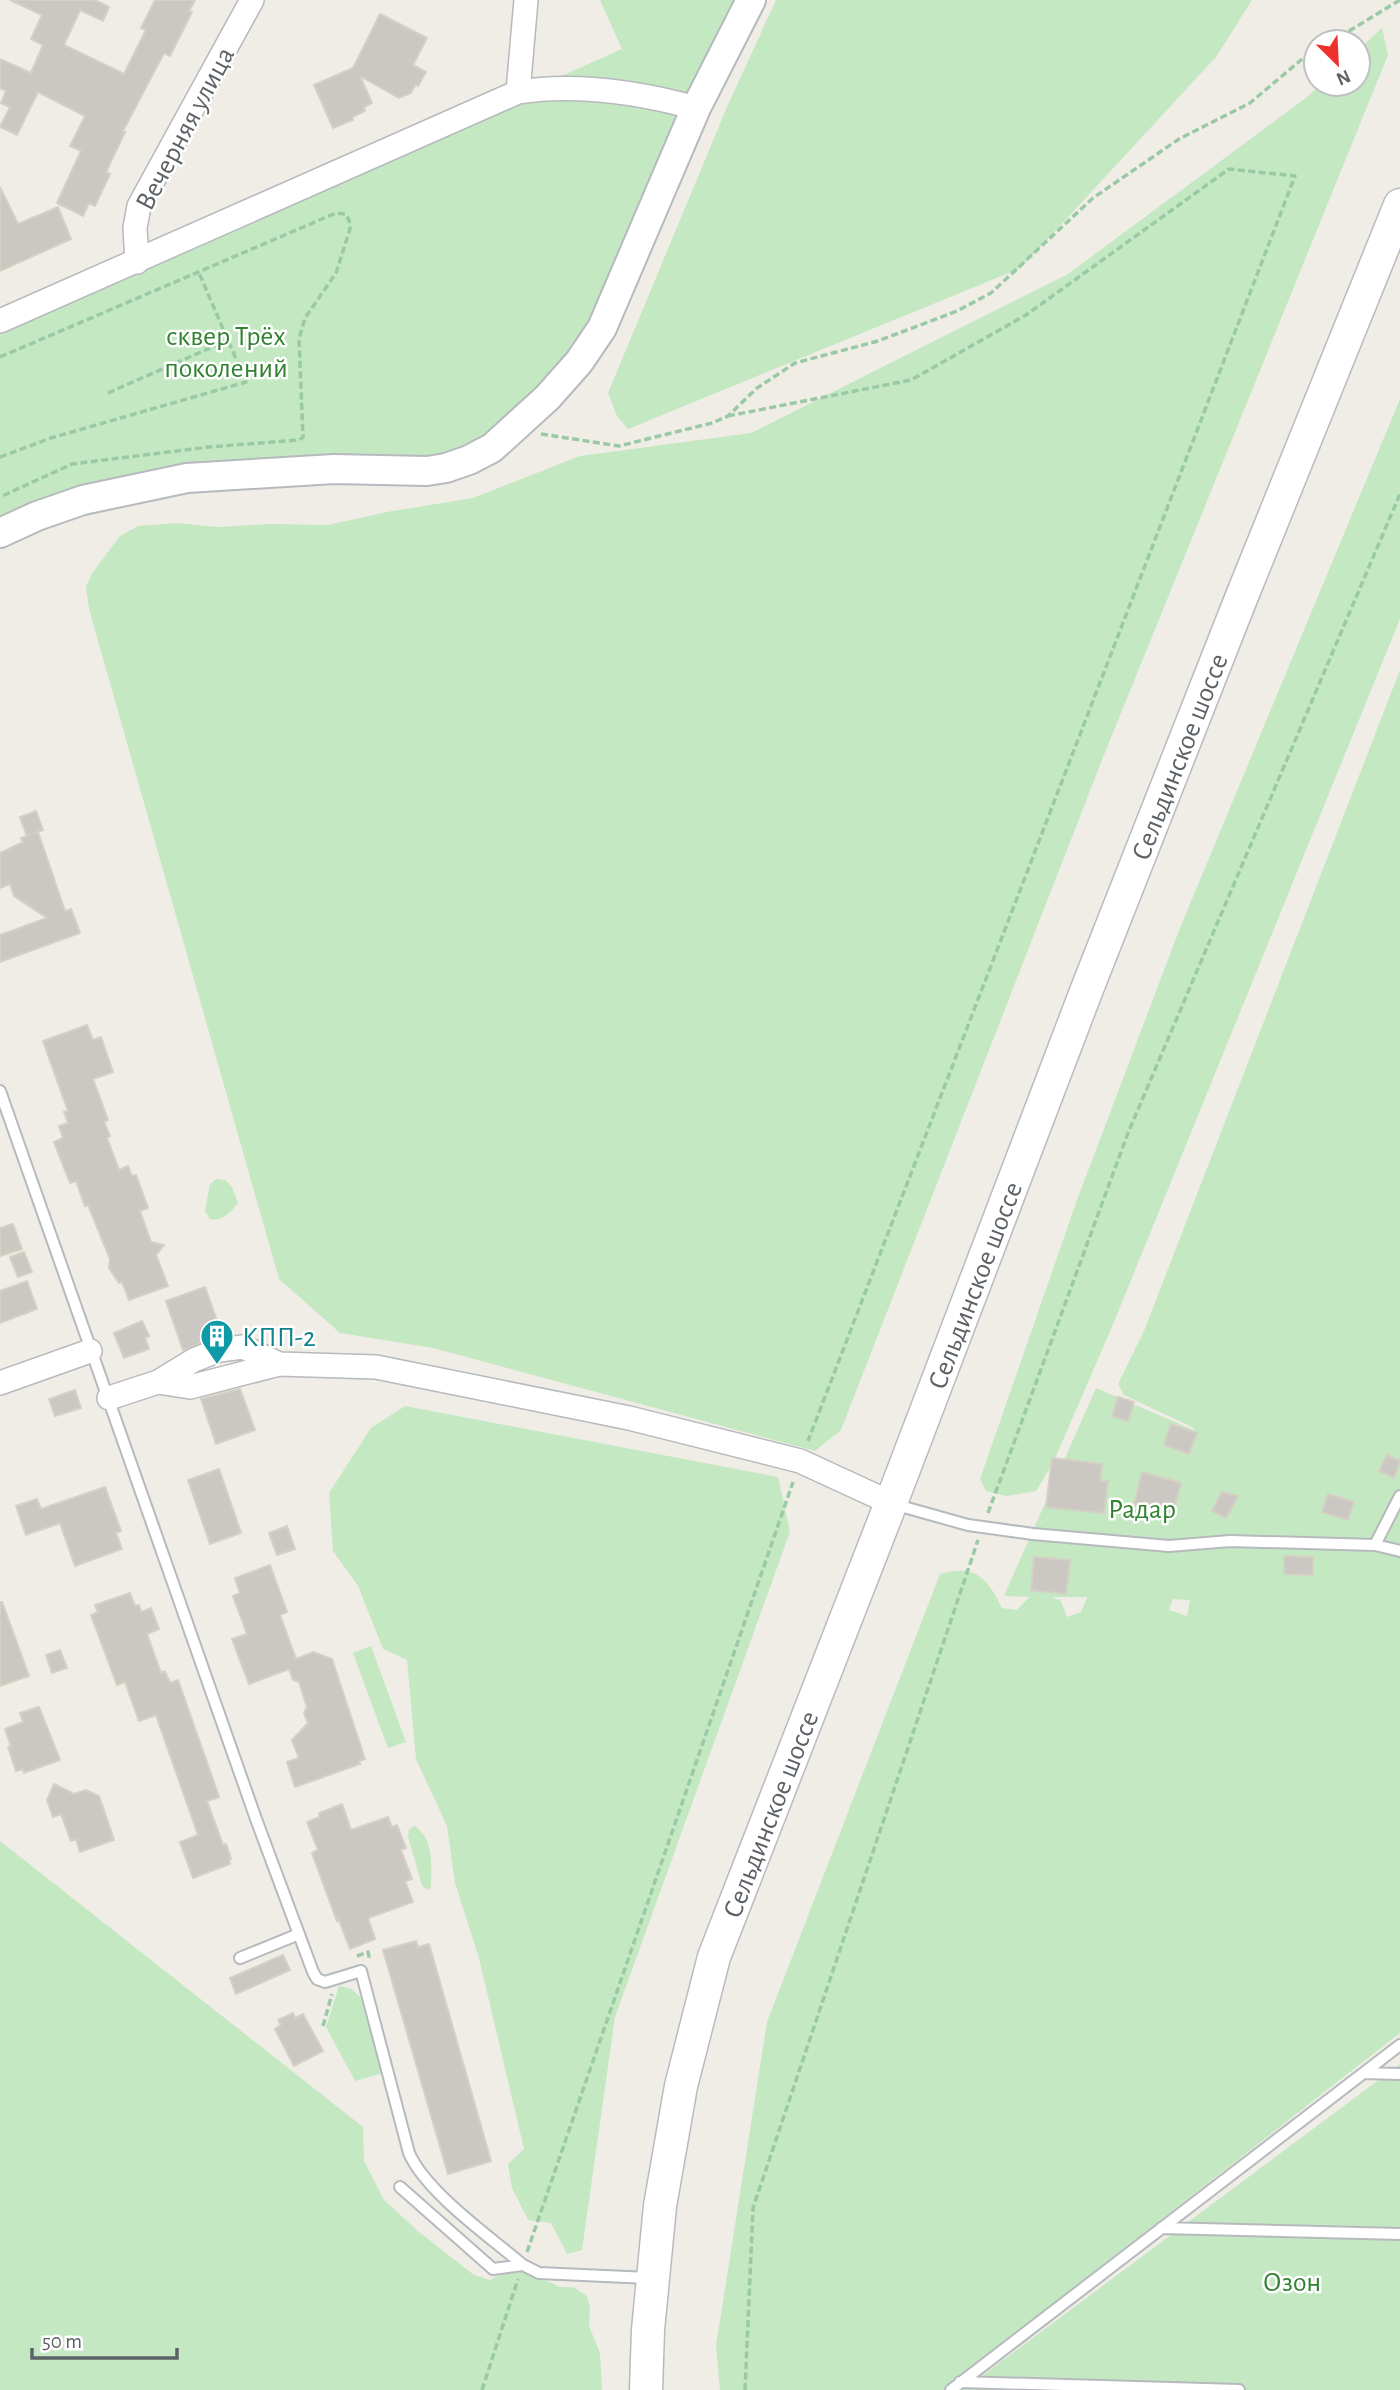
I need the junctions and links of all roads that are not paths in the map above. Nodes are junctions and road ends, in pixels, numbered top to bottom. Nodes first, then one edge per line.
1 (252, 0) edge
2 (526, 0) edge
3 (751, 0) edge
4 (518, 92) junction
5 (696, 108) junction
6 (1400, 205) edge
7 (137, 262) junction
8 (0, 321) edge
9 (0, 533) edge
10 (0, 1091) edge
11 (90, 1351) junction
12 (0, 1383) edge
13 (109, 1398) junction
14 (1400, 1496) edge
15 (891, 1503) junction
16 (1375, 1545) junction
17 (1400, 1551) edge
18 (299, 1934) junction
19 (240, 1958) dead end
20 (1400, 2045) edge
21 (1364, 2073) junction
22 (1400, 2074) edge
23 (400, 2187) dead end
24 (1161, 2228) junction
25 (1400, 2234) edge
26 (523, 2265) junction
27 (653, 2278) junction
28 (955, 2386) edge
29 (646, 2390) edge
30 (1239, 2390) edge

1 - 7 street, Вечерняя улица
2 - 4 street
3 - 5 street
4 - 5 street
4 - 7 street
5 - 9 street
6 - 15 main road, Сельдинское шоссе
7 - 8 street
10 - 11 lane
11 - 12 street
11 - 13 lane
13 - 15 street
13 - 18 lane
14 - 16 lane
15 - 16 lane
15 - 27 main road, Сельдинское шоссе
16 - 17 lane
18 - 19 lane
18 - 26 lane
20 - 21 lane
21 - 22 lane
21 - 24 lane
23 - 26 lane
24 - 25 lane
24 - 28 lane
26 - 27 lane
27 - 29 main road, Сельдинское шоссе
28 - 30 lane

